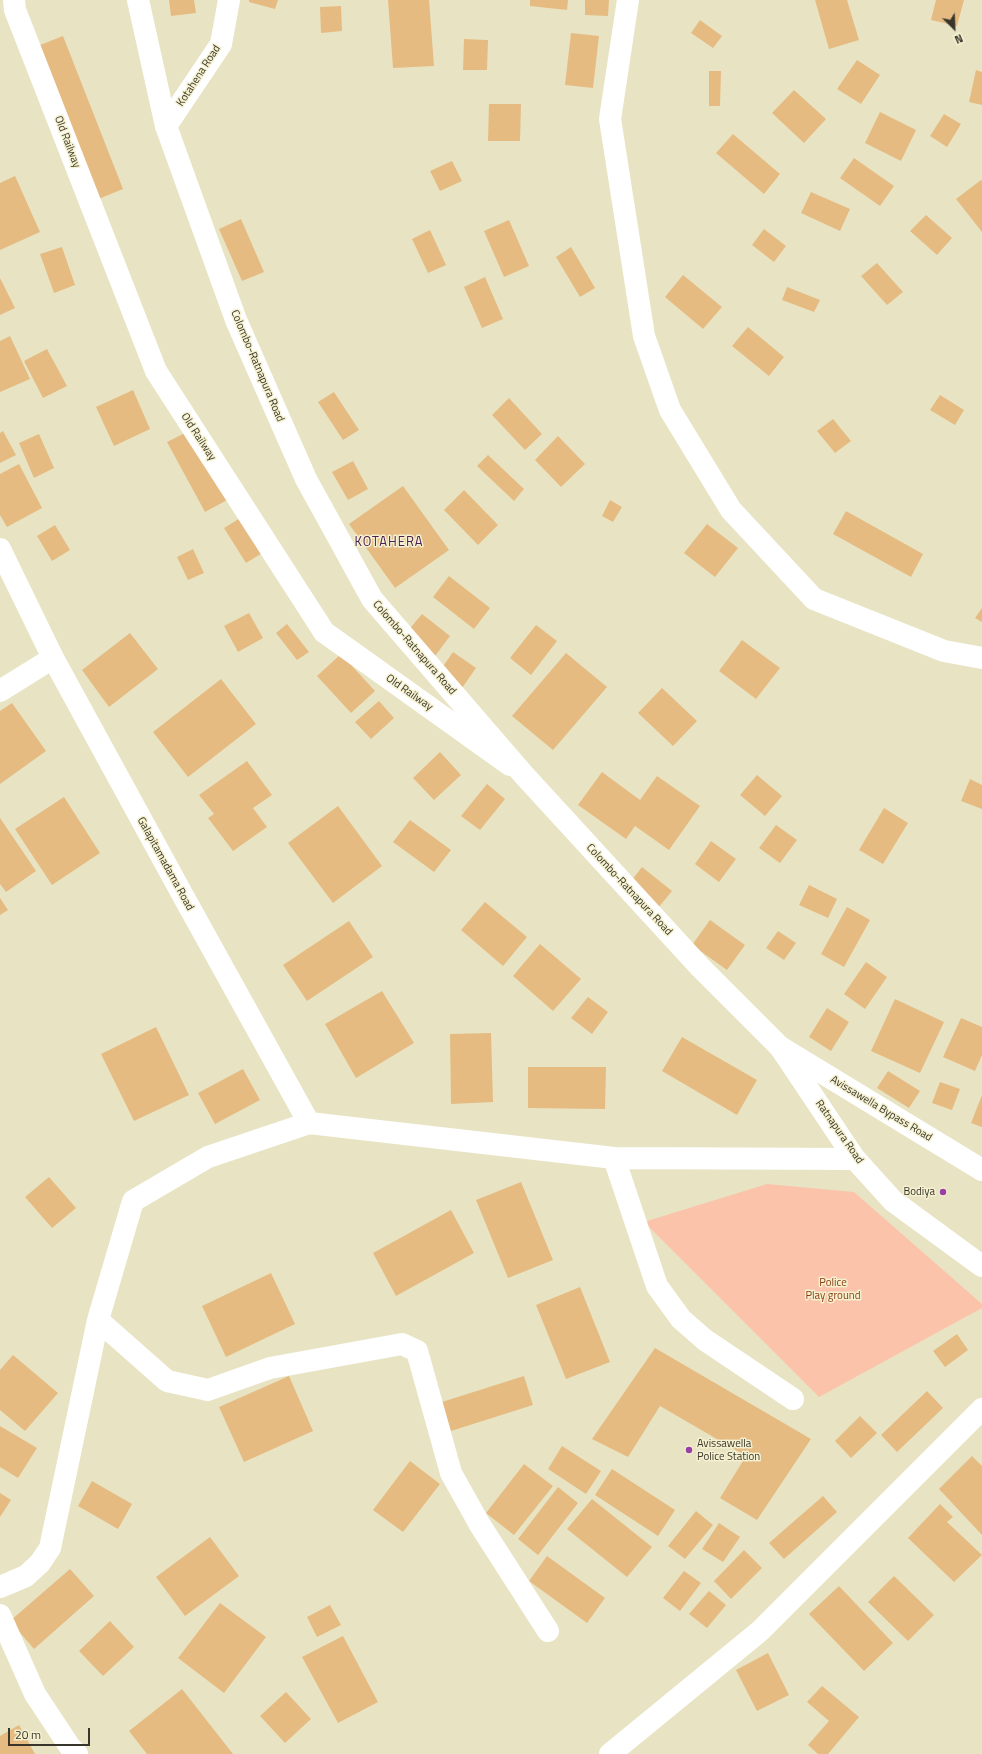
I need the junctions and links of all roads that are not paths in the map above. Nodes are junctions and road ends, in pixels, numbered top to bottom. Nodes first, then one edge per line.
1 (14, 0) edge
2 (138, 0) edge
3 (229, 0) edge
4 (628, 0) edge
5 (166, 126) junction
6 (0, 549) edge
7 (53, 658) junction
8 (982, 658) edge
9 (0, 691) edge
10 (523, 774) junction
11 (780, 1047) junction
12 (309, 1123) junction
13 (614, 1158) junction
14 (855, 1159) junction
15 (982, 1170) edge
16 (982, 1266) edge
17 (98, 1320) junction
18 (793, 1399) dead end
19 (982, 1409) edge
20 (0, 1587) edge
21 (0, 1615) edge
22 (548, 1631) dead end
23 (77, 1754) edge
24 (610, 1754) edge

1 - 10 main road, Old Railway
2 - 5 main road, Colombo-Ratnapura Road
3 - 5 main road, Kotahena Road
4 - 8 main road
5 - 10 main road, Colombo-Ratnapura Road
6 - 7 main road, Galapitamadama Road
7 - 9 main road
7 - 12 main road, Galapitamadama Road
10 - 11 main road, Colombo-Ratnapura Road
11 - 14 main road, Ratnapura Road
11 - 15 main road, Avissawella Bypass Road
12 - 13 main road
12 - 17 main road
13 - 14 main road
13 - 18 main road
14 - 16 main road, Ratnapura Road
17 - 20 main road
17 - 22 main road
19 - 24 main road
21 - 23 main road

